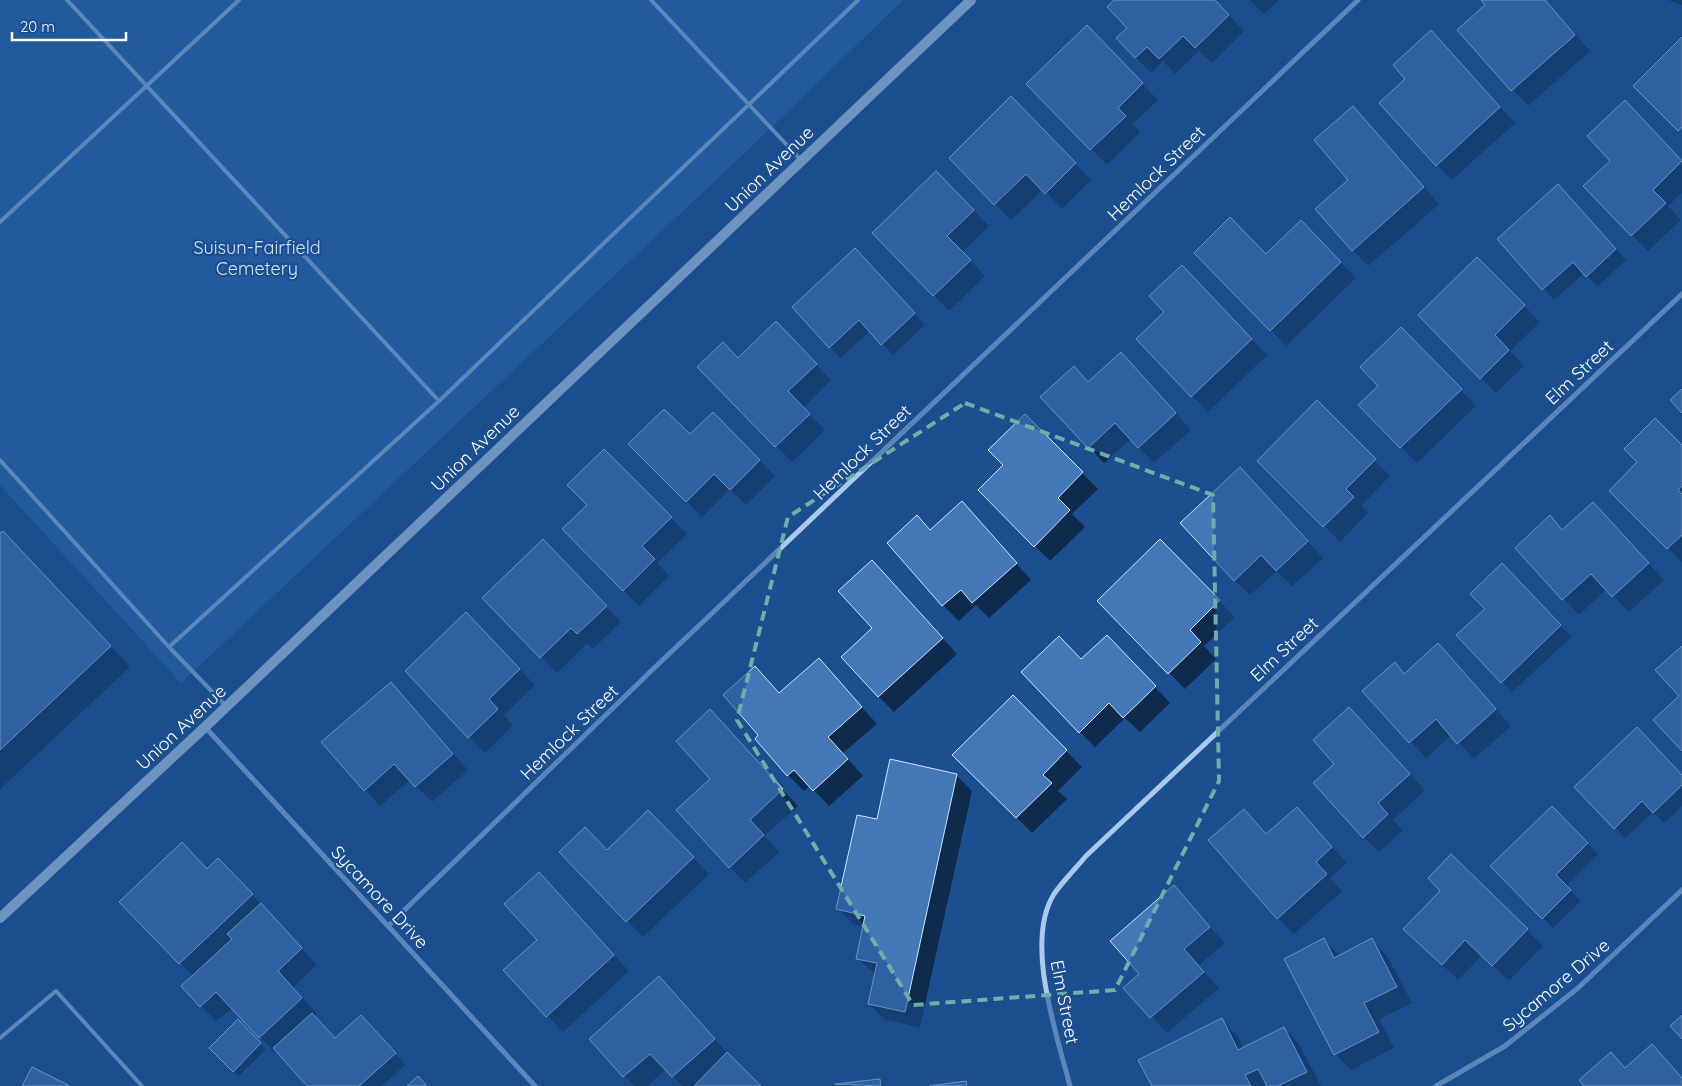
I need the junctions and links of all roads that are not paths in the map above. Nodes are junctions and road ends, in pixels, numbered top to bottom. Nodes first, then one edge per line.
1 (67, 0) edge
2 (239, 0) edge
3 (652, 0) edge
4 (858, 0) edge
5 (971, 0) edge
6 (1358, 0) edge
7 (147, 87) junction
8 (748, 103) junction
9 (802, 161) junction
10 (0, 222) edge
11 (1682, 294) edge
12 (439, 401) junction
13 (0, 460) edge
14 (169, 647) junction
15 (227, 706) junction
16 (205, 727) junction
17 (1682, 890) edge
18 (2, 913) edge
19 (388, 926) junction
20 (0, 1038) edge
21 (142, 1086) edge
22 (535, 1086) edge
23 (1070, 1086) edge
24 (1436, 1086) edge

1 - 7 lane
2 - 7 lane
3 - 8 lane
4 - 8 lane
5 - 9 street, Union Avenue
6 - 19 street, Hemlock Street
7 - 10 lane
7 - 12 lane
8 - 9 lane
8 - 12 lane
9 - 15 street, Union Avenue
11 - 23 street, Elm Street
12 - 14 lane
13 - 14 lane
14 - 15 lane
15 - 16 street, Union Avenue
16 - 18 street, Union Avenue
16 - 19 street, Sycamore Drive
17 - 24 street, Sycamore Drive
19 - 22 street, Sycamore Drive
20 - 21 lane

